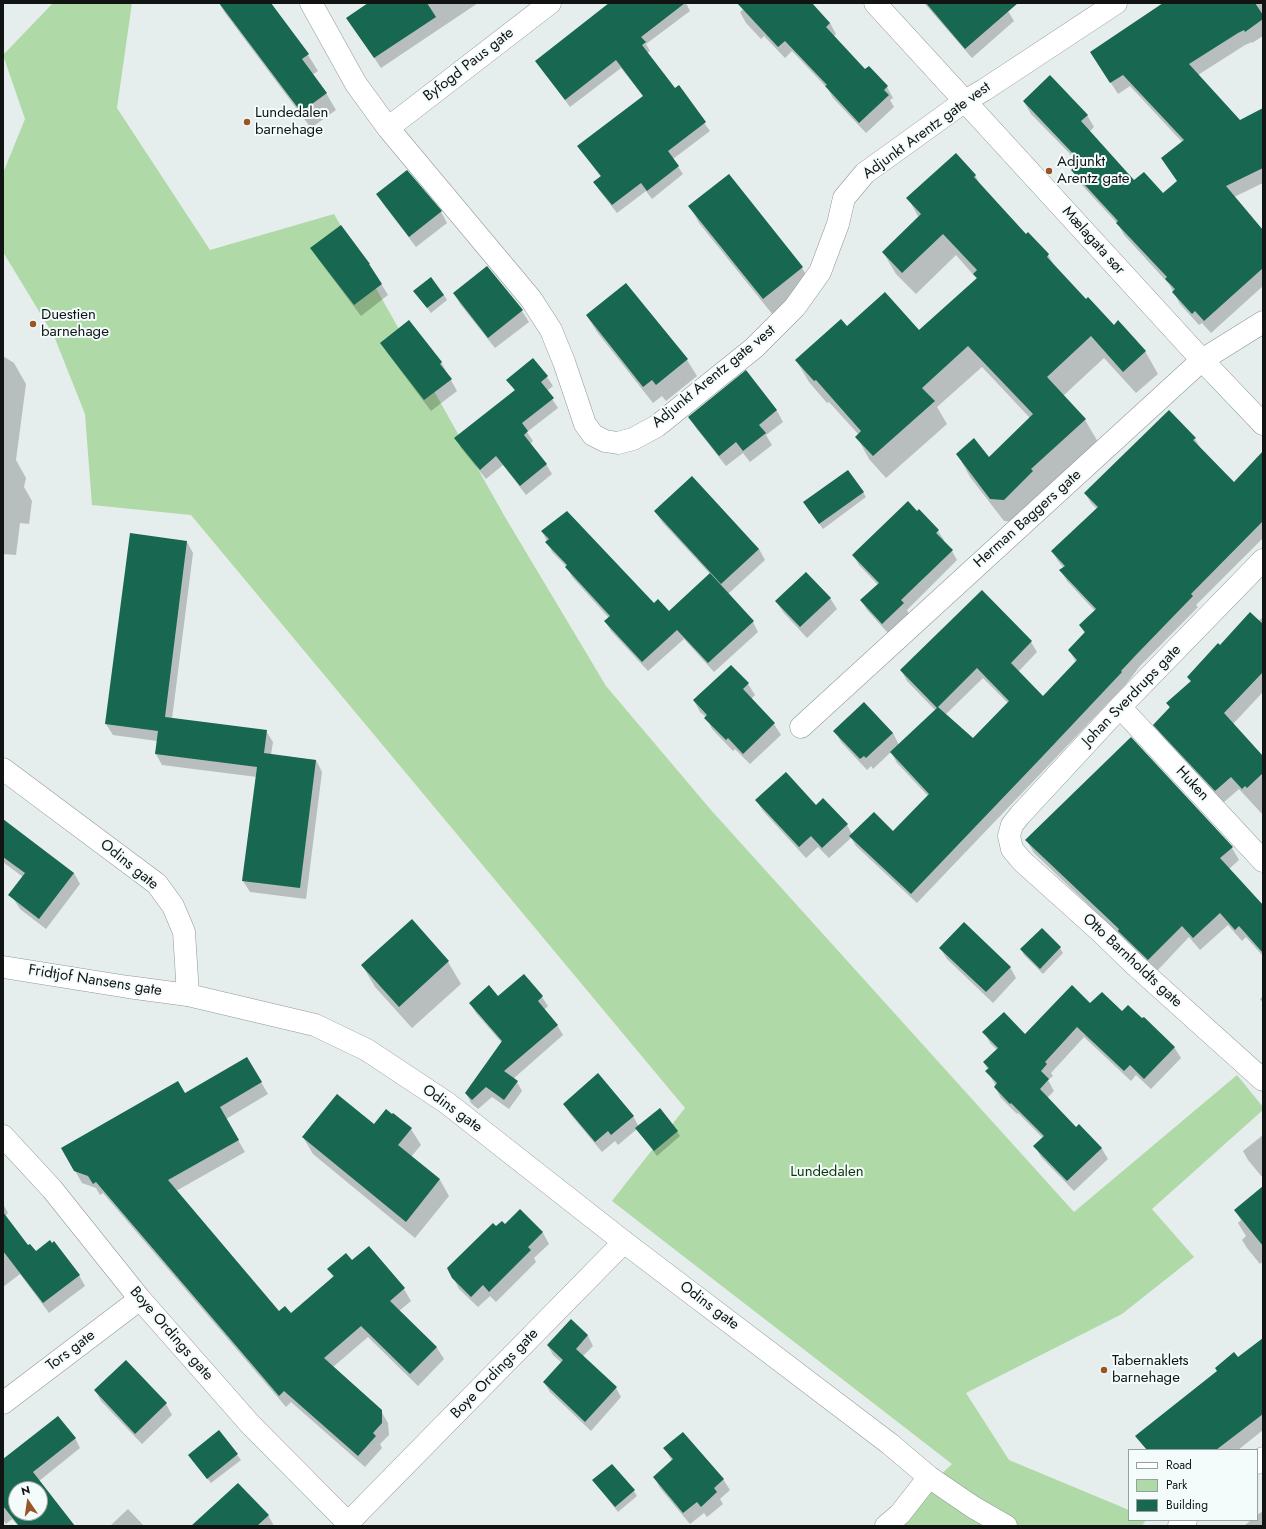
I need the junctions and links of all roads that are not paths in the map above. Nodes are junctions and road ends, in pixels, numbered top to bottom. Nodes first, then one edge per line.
1 (311, 3) edge
2 (550, 3) edge
3 (875, 3) edge
4 (1116, 3) edge
5 (965, 101) junction
6 (388, 128) junction
7 (1263, 322) edge
8 (1202, 360) junction
9 (1263, 424) edge
10 (1263, 560) edge
11 (1120, 707) junction
12 (801, 727) dead end
13 (3, 769) edge
14 (1010, 836) joint
15 (1263, 861) edge
16 (3, 967) edge
17 (188, 995) junction
18 (1263, 1080) edge
19 (3, 1136) edge
20 (624, 1242) junction
21 (140, 1300) junction
22 (3, 1403) edge
23 (929, 1477) junction
24 (347, 1524) edge
25 (886, 1526) edge
26 (1006, 1526) edge

1 - 6 street
2 - 6 street, Byfogd Paus gate
3 - 5 street, Mælagata sør
4 - 5 street, Adjunkt Arentz gate vest
5 - 6 street, Adjunkt Arentz gate vest
5 - 8 street, Mælagata sør
7 - 8 street, Herman Baggers gate
8 - 9 street, Mælagata sør
8 - 12 street, Herman Baggers gate
10 - 11 street, Johan Sverdrups gate
11 - 14 street, Johan Sverdrups gate
11 - 15 street, Huken
13 - 17 street, Odins gate
14 - 18 street, Otto Barnholdts gate
16 - 17 street, Fridtjof Nansens gate
17 - 20 street, Odins gate
19 - 21 street, Boye Ordings gate
20 - 23 street, Odins gate
20 - 24 street, Boye Ordings gate
21 - 22 street, Tors gate
21 - 24 street, Boye Ordings gate
23 - 25 street
23 - 26 street, Odins gate

